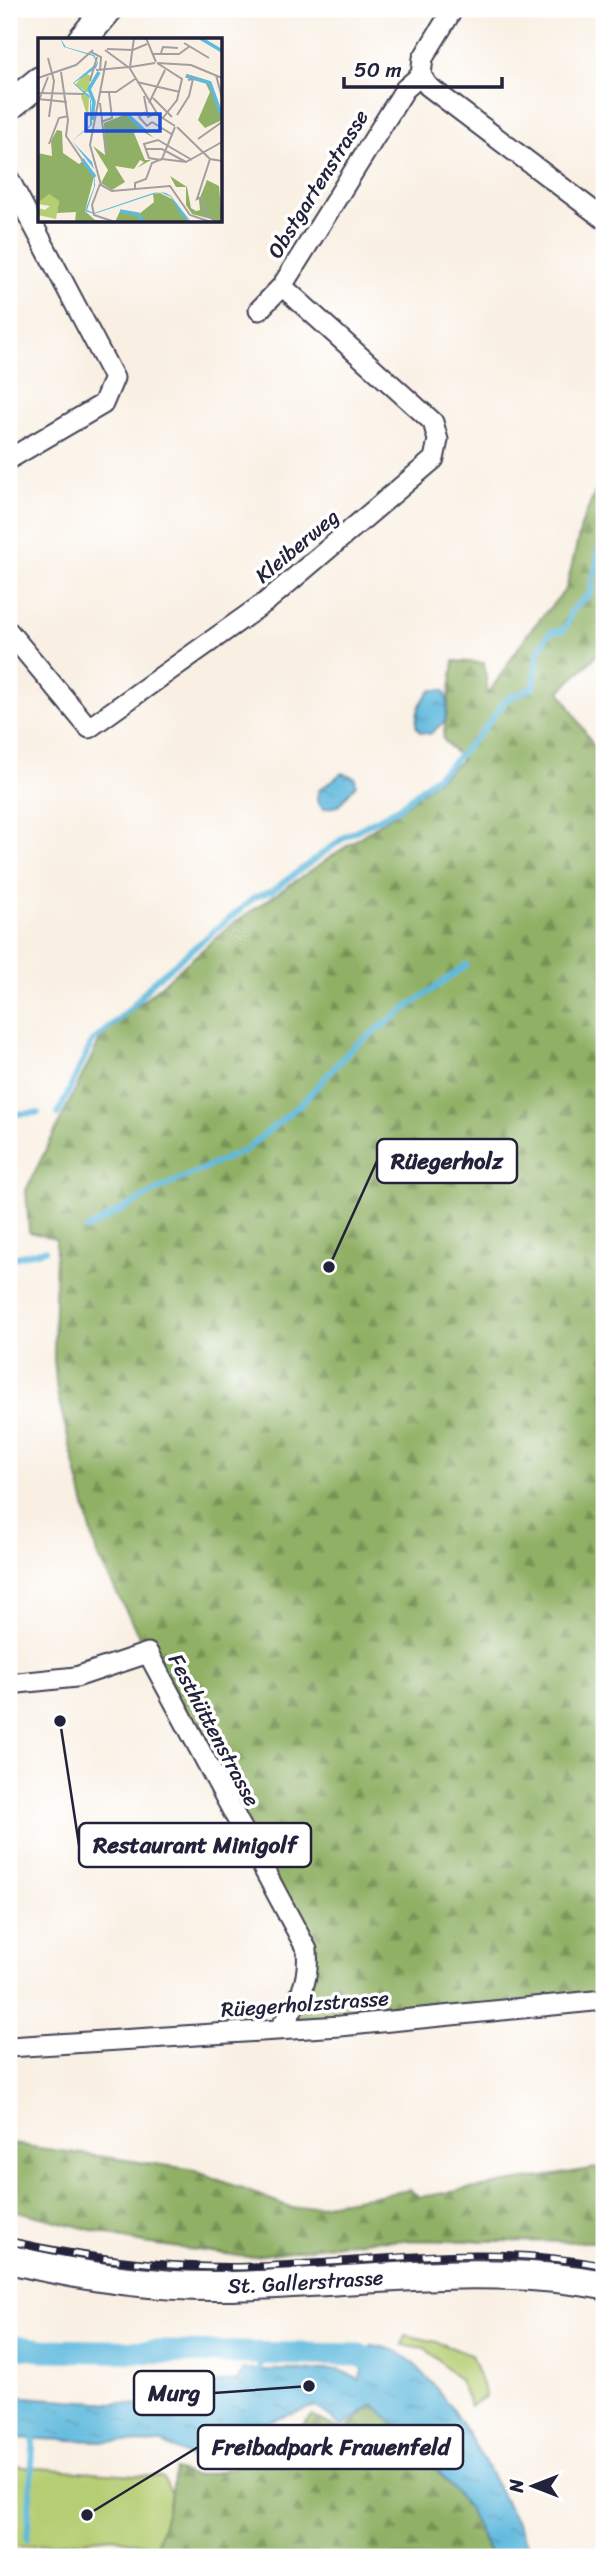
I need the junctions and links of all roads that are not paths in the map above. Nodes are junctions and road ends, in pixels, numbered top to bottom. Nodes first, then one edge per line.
1 (108, 9) edge
2 (453, 9) edge
3 (84, 38) edge
4 (421, 75) junction
5 (38, 83) edge
6 (9, 106) edge
7 (9, 179) edge
8 (604, 219) edge
9 (282, 286) junction
10 (259, 310) dead end
11 (9, 459) edge
12 (9, 632) edge
13 (9, 1684) edge
14 (604, 2000) edge
15 (279, 2029) junction
16 (9, 2047) edge
17 (9, 2259) edge
18 (604, 2286) edge

1 - 3 main road
2 - 4 street, Obstgartenstrasse
4 - 8 street
4 - 9 street, Obstgartenstrasse
5 - 6 main road
7 - 11 street
9 - 10 street, Obstgartenstrasse
9 - 12 street, Kleiberweg
13 - 15 street, Festhüttenstrasse
14 - 15 street, Rüegerholzstrasse
15 - 16 street, Rüegerholzstrasse
17 - 18 main road, St. Gallerstrasse

